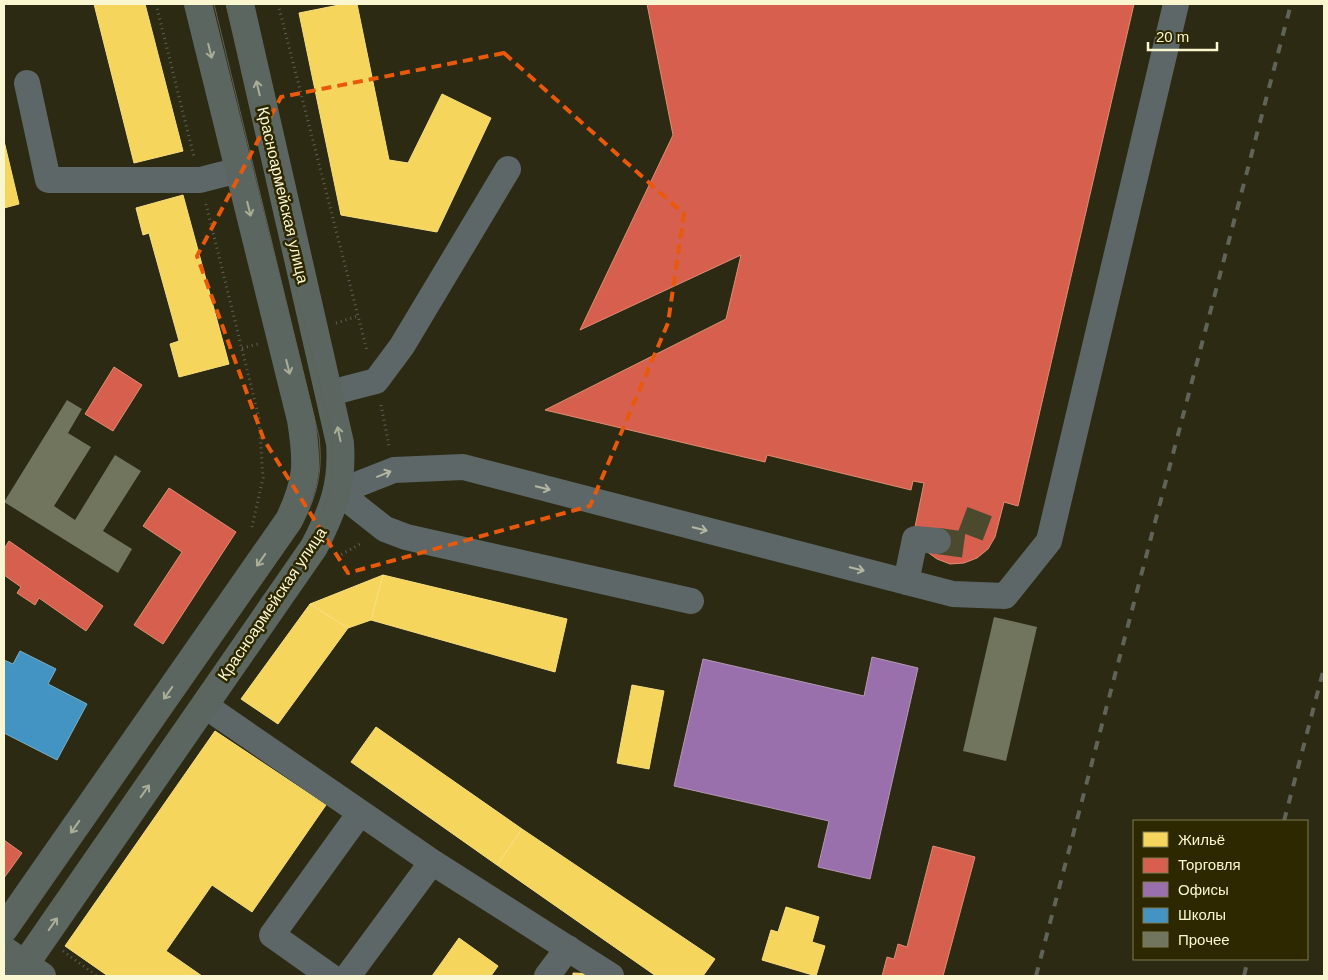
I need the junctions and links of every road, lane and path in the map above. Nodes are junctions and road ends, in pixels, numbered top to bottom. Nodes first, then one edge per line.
1 (156, 4) edge
2 (198, 4) edge
3 (240, 4) edge
4 (1176, 4) edge
5 (27, 83) dead end
6 (508, 169) dead end
7 (239, 170) junction
8 (200, 180) junction
9 (330, 393) junction
10 (338, 492) junction
11 (252, 530) dead end
12 (938, 541) tunnel mouth
13 (906, 582) junction
14 (691, 601) dead end
15 (204, 705) junction
16 (360, 813) junction
17 (432, 862) junction
18 (4, 929) edge
19 (568, 948) junction
20 (22, 967) edge
21 (330, 976) edge
22 (348, 976) edge
23 (547, 976) edge
24 (611, 976) edge

1 - 8 path
2 -> 7 main road, Красноармейская улица
9 -> 3 main road, Красноармейская улица
4 - 13 lane
5 - 8 lane
6 - 9 lane
7 - 8 lane
7 -> 18 main road, Красноармейская улица
8 - 11 path
10 -> 9 main road, Красноармейская улица
10 -> 13 lane
10 - 14 lane
10 - 15 main road, Красноармейская улица
12 - 13 lane
15 - 16 lane
20 -> 15 main road, Красноармейская улица
16 - 17 lane
16 - 21 lane
17 - 19 lane
17 - 22 lane
19 - 23 lane
19 - 24 lane

